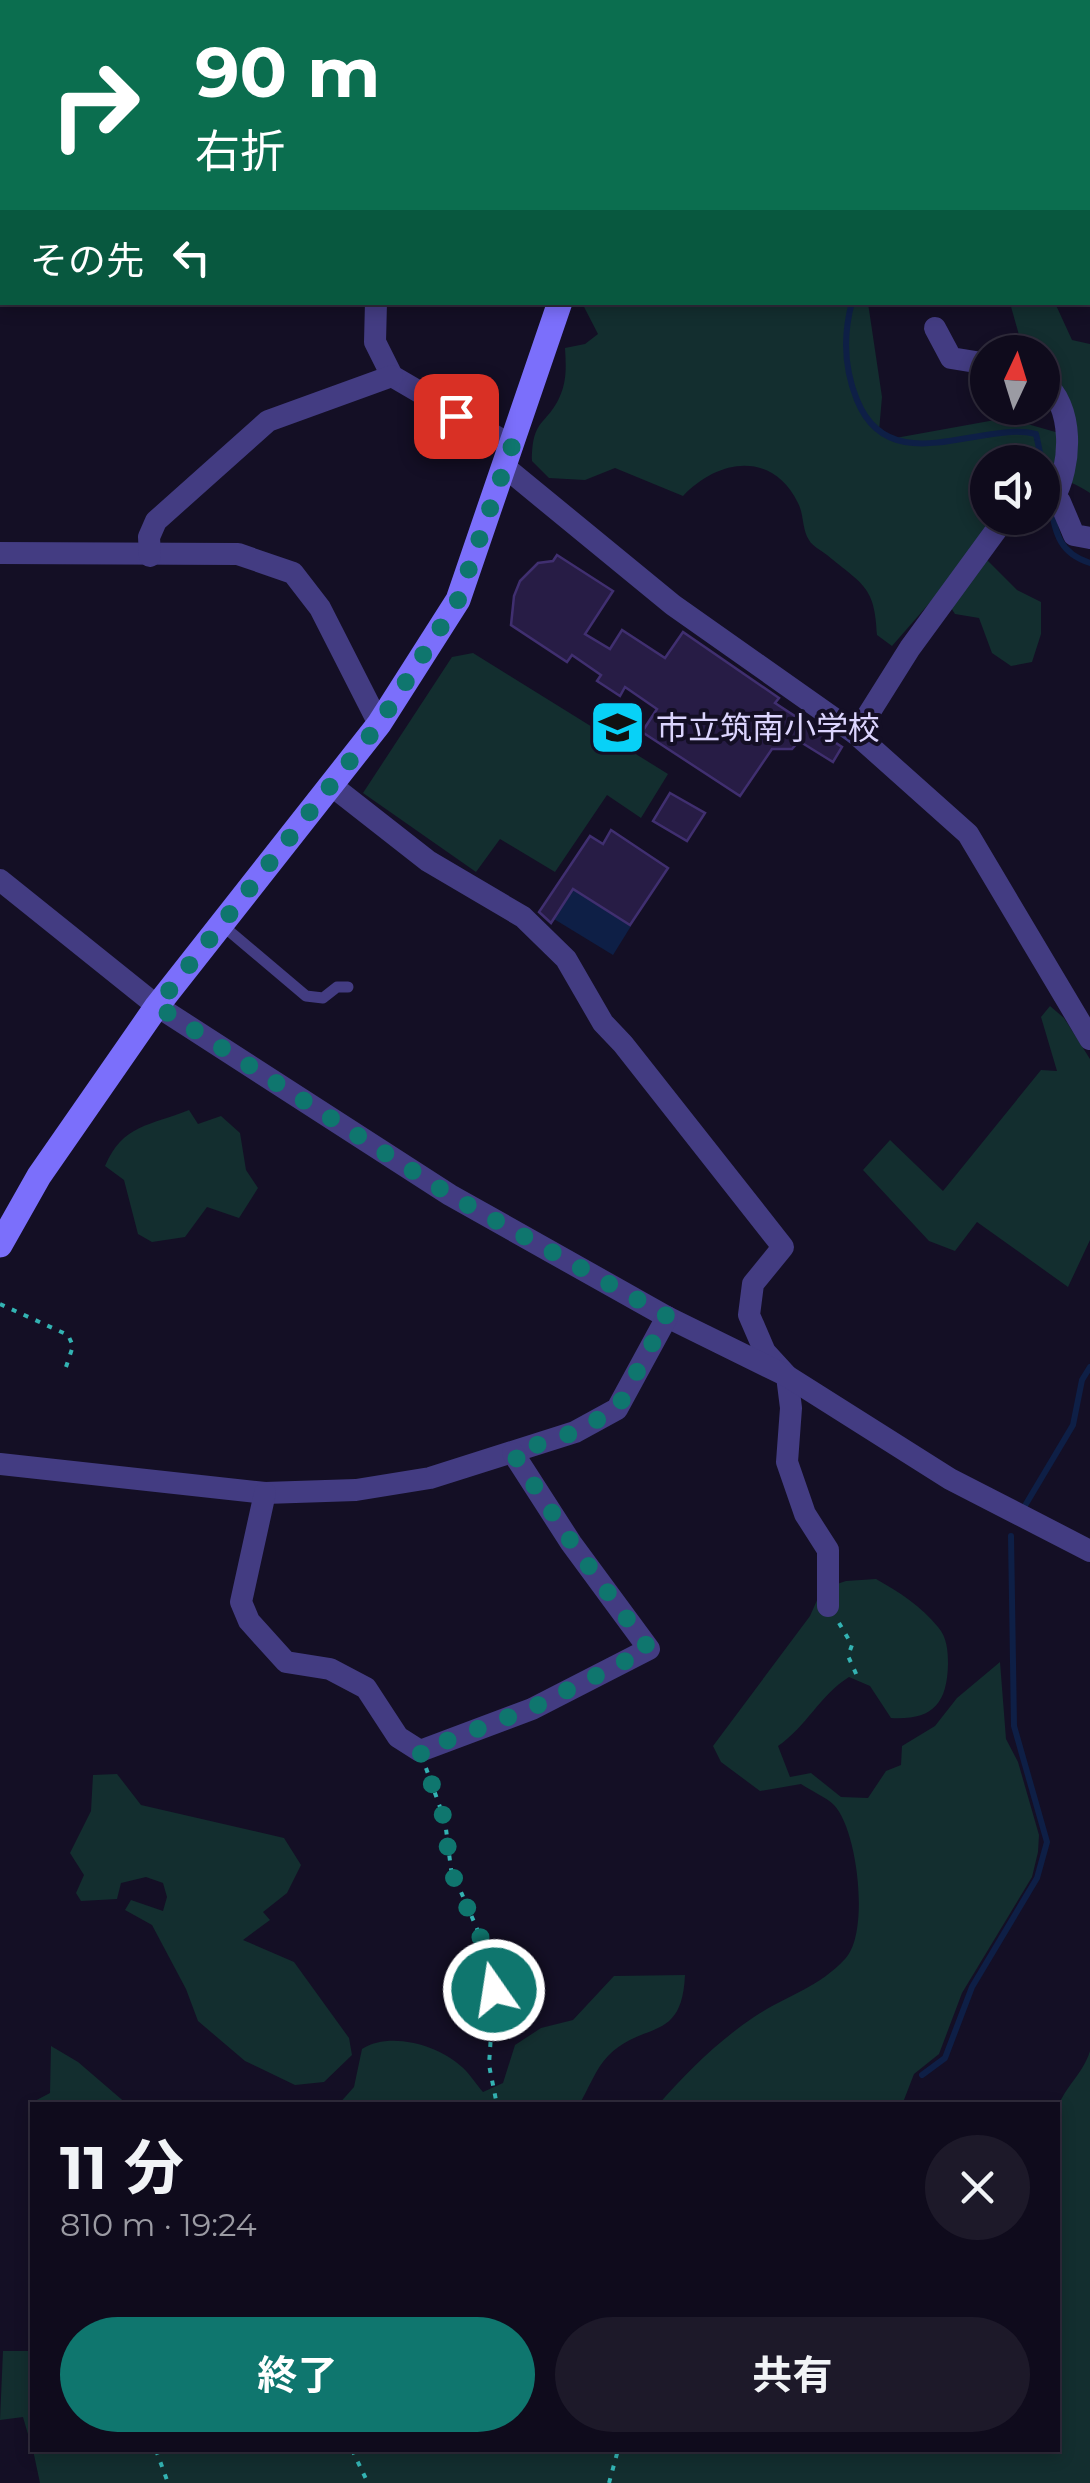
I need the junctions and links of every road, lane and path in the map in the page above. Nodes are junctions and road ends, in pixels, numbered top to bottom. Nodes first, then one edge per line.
1 (376, 305) edge
2 (559, 305) edge
3 (935, 328) dead end
4 (970, 361) edge
5 (392, 376) junction
6 (1060, 398) edge
7 (509, 457) junction
8 (1060, 488) edge
9 (1060, 502) edge
10 (993, 535) edge
11 (1090, 538) edge
12 (0, 552) edge
13 (150, 556) junction
14 (379, 724) junction
15 (856, 734) junction
16 (331, 785) junction
17 (0, 880) edge
18 (221, 924) junction
19 (348, 987) dead end
20 (157, 1006) junction
21 (1090, 1039) edge
22 (0, 1244) edge
23 (0, 1304) edge
24 (667, 1316) junction
25 (66, 1367) dead end
26 (787, 1376) junction
27 (513, 1453) junction
28 (0, 1464) edge
29 (265, 1493) junction
30 (1090, 1551) edge
31 (828, 1606) joint
32 (858, 1678) dead end
33 (420, 1751) junction
34 (496, 2102) edge
35 (157, 2452) edge
36 (353, 2452) edge
37 (617, 2452) edge
38 (168, 2483) edge
39 (368, 2483) edge
40 (609, 2483) edge

1 - 5 street
2 - 7 street
3 - 4 street
5 - 7 street
5 - 13 street
6 - 8 street
7 - 14 street
7 - 15 street
9 - 11 street
10 - 15 street
12 - 13 street
13 - 14 street
14 - 16 street
15 - 21 street
16 - 18 street
16 - 26 street
17 - 20 street
18 - 19 lane
18 - 20 street
20 - 22 street
20 - 24 street
23 - 25 path
24 - 26 street
24 - 27 street
26 - 30 street
26 - 31 street
27 - 29 street
27 - 33 street
28 - 29 street
29 - 33 street
31 - 32 path
33 - 34 path
35 - 38 path
36 - 39 path
37 - 40 path

